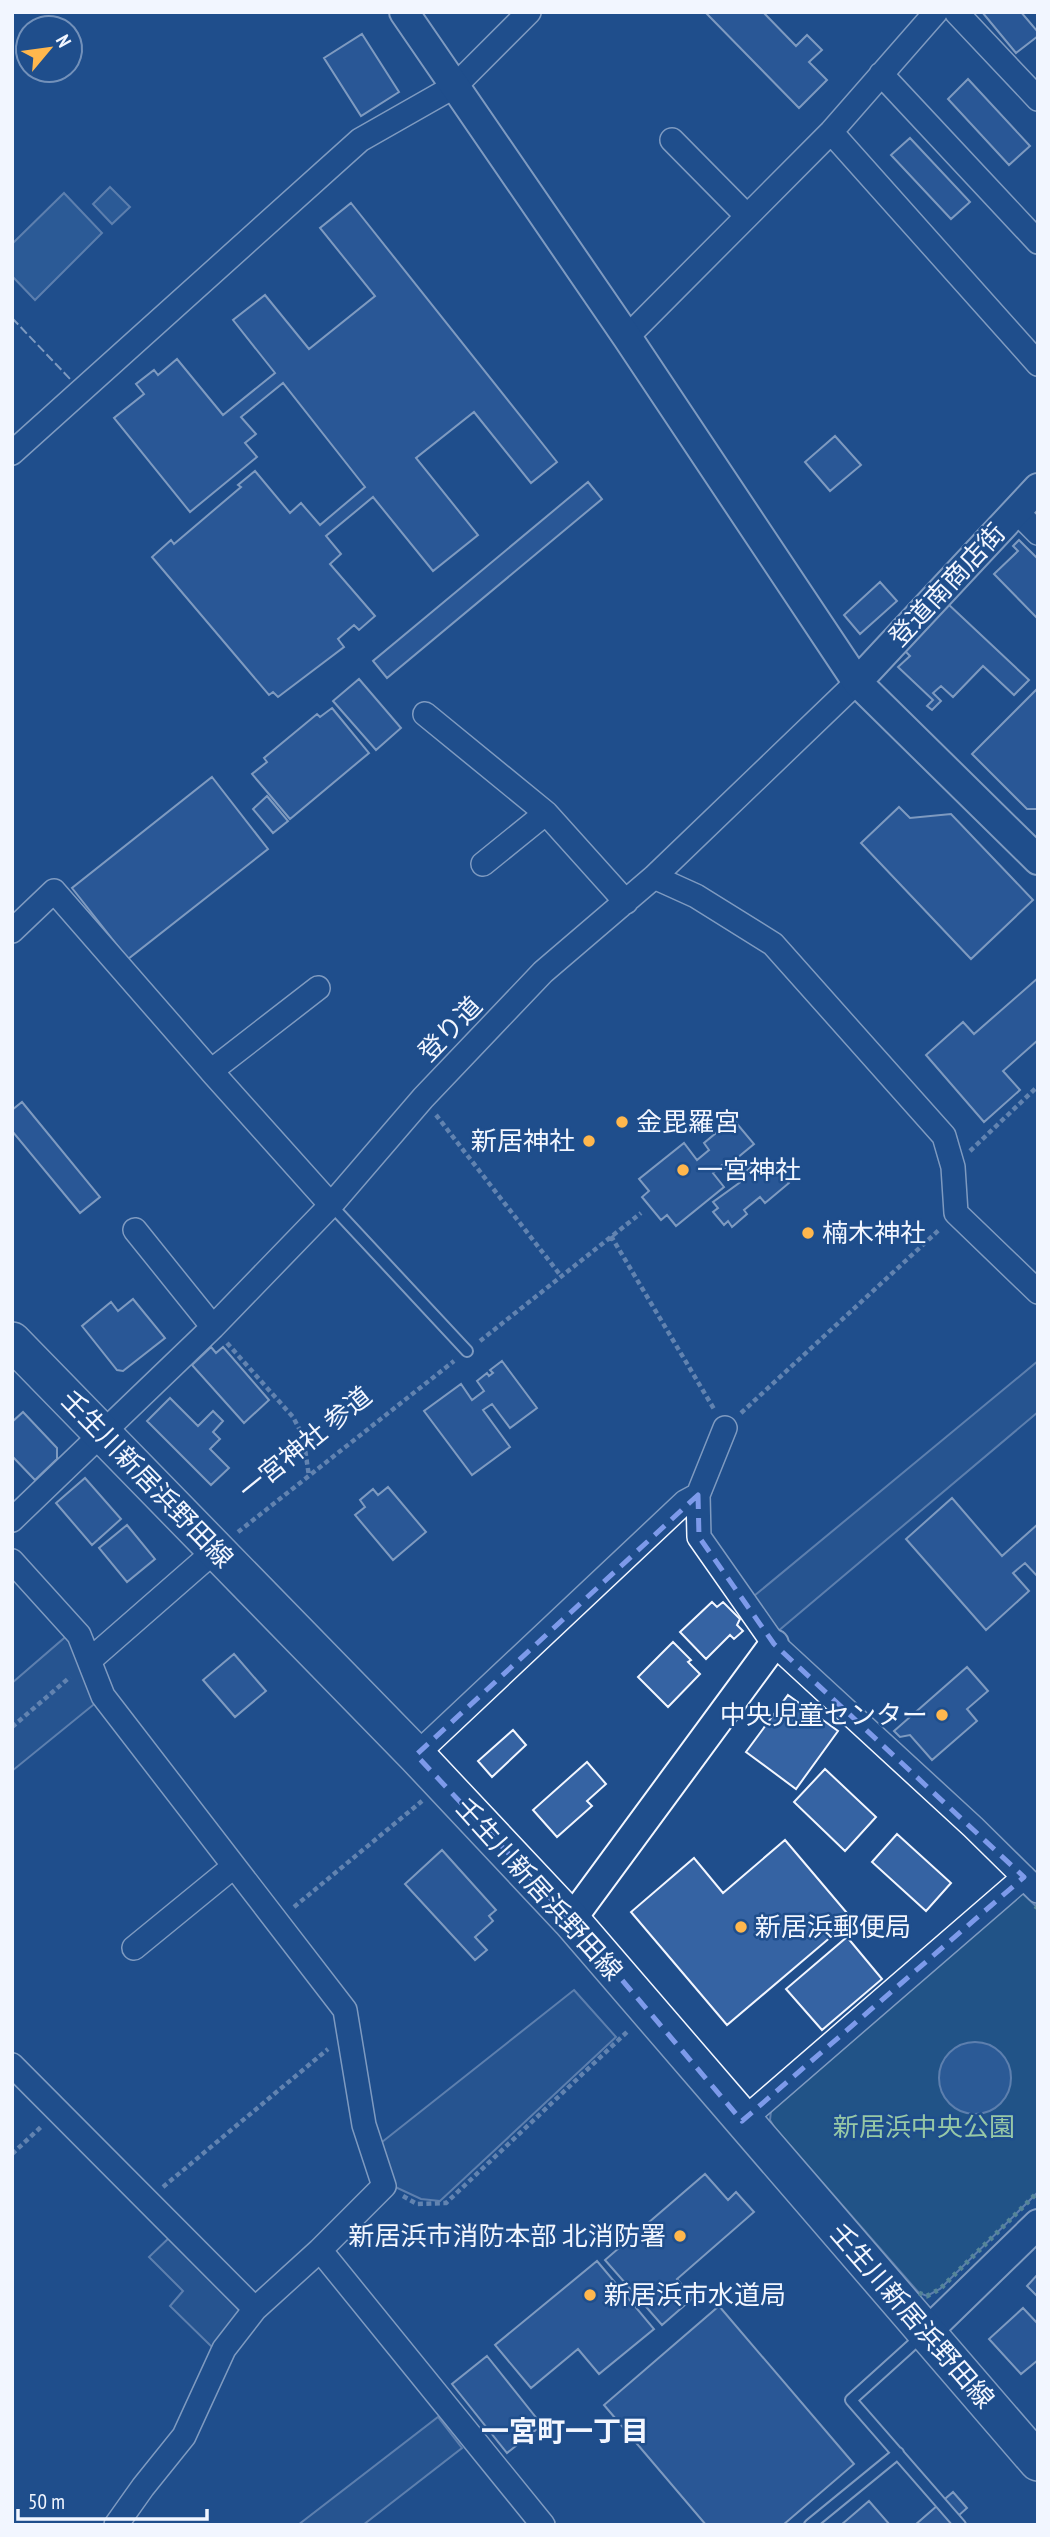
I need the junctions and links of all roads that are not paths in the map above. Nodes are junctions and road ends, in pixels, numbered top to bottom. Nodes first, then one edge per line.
1 (404, 12) edge
2 (529, 12) edge
3 (936, 12) edge
4 (956, 12) edge
5 (881, 74) junction
6 (456, 86) junction
7 (1038, 99) edge
8 (831, 132) junction
9 (672, 140) dead end
10 (747, 216) junction
11 (1038, 242) edge
12 (627, 337) junction
13 (1038, 364) edge
14 (12, 453) edge
15 (1038, 488) edge
16 (1016, 511) junction
17 (1038, 533) edge
18 (857, 682) junction
19 (425, 714) dead end
20 (546, 813) junction
21 (1038, 860) edge
22 (484, 864) dead end
23 (654, 877) junction
24 (626, 902) junction
25 (12, 931) edge
26 (318, 988) dead end
27 (211, 1071) junction
28 (331, 1205) junction
29 (135, 1230) dead end
30 (1038, 1292) edge
31 (213, 1326) junction
32 (12, 1340) edge
33 (467, 1351) road end
34 (725, 1428) road end
35 (102, 1434) junction
36 (698, 1495) junction
37 (12, 1520) edge
38 (216, 1549) junction
39 (12, 1561) edge
40 (774, 1644) junction
41 (90, 1660) junction
42 (416, 1755) junction
43 (233, 1867) junction
44 (1031, 1884) edge
45 (571, 1920) junction
46 (134, 1948) dead end
47 (14, 2070) edge
48 (742, 2121) junction
49 (1038, 2224) edge
50 (320, 2250) junction
51 (256, 2309) junction
52 (927, 2332) junction
53 (898, 2453) junction
54 (1038, 2462) edge
55 (121, 2523) edge
56 (543, 2525) edge
57 (810, 2525) edge
58 (960, 2525) edge

1 - 6 street
2 - 6 street
3 - 5 street
4 - 7 street
5 - 8 street
5 - 11 street
6 - 12 street
6 - 14 street
8 - 10 street
8 - 13 street
9 - 10 street
10 - 12 street
12 - 18 street
15 - 16 street, 登道南商店街
16 - 17 street
16 - 18 street, 登道南商店街
18 - 21 street
18 - 23 street, 登り道
19 - 20 street
20 - 22 street
20 - 24 street
23 - 24 street, 登り道
23 - 30 street
24 - 28 street, 登り道
25 - 27 street
26 - 27 street
27 - 28 street
28 - 31 street, 登り道
28 - 33 lane
29 - 31 street
31 - 35 street, 登り道
32 - 35 main road, 壬生川新居浜野田線
34 - 36 street
35 - 37 street, 登り道
35 - 38 main road, 壬生川新居浜野田線
36 - 40 street
36 - 42 street
38 - 41 street
38 - 42 main road, 壬生川新居浜野田線
39 - 41 street
40 - 44 street
40 - 45 street
41 - 43 street
42 - 45 main road, 壬生川新居浜野田線
43 - 46 street
43 - 50 street
44 - 48 street
45 - 48 main road, 壬生川新居浜野田線
47 - 51 street
48 - 52 main road, 壬生川新居浜野田線
49 - 52 street
50 - 51 street
50 - 56 street
51 - 55 street
52 - 53 lane
52 - 54 main road, 壬生川新居浜野田線
53 - 57 lane
53 - 58 lane

